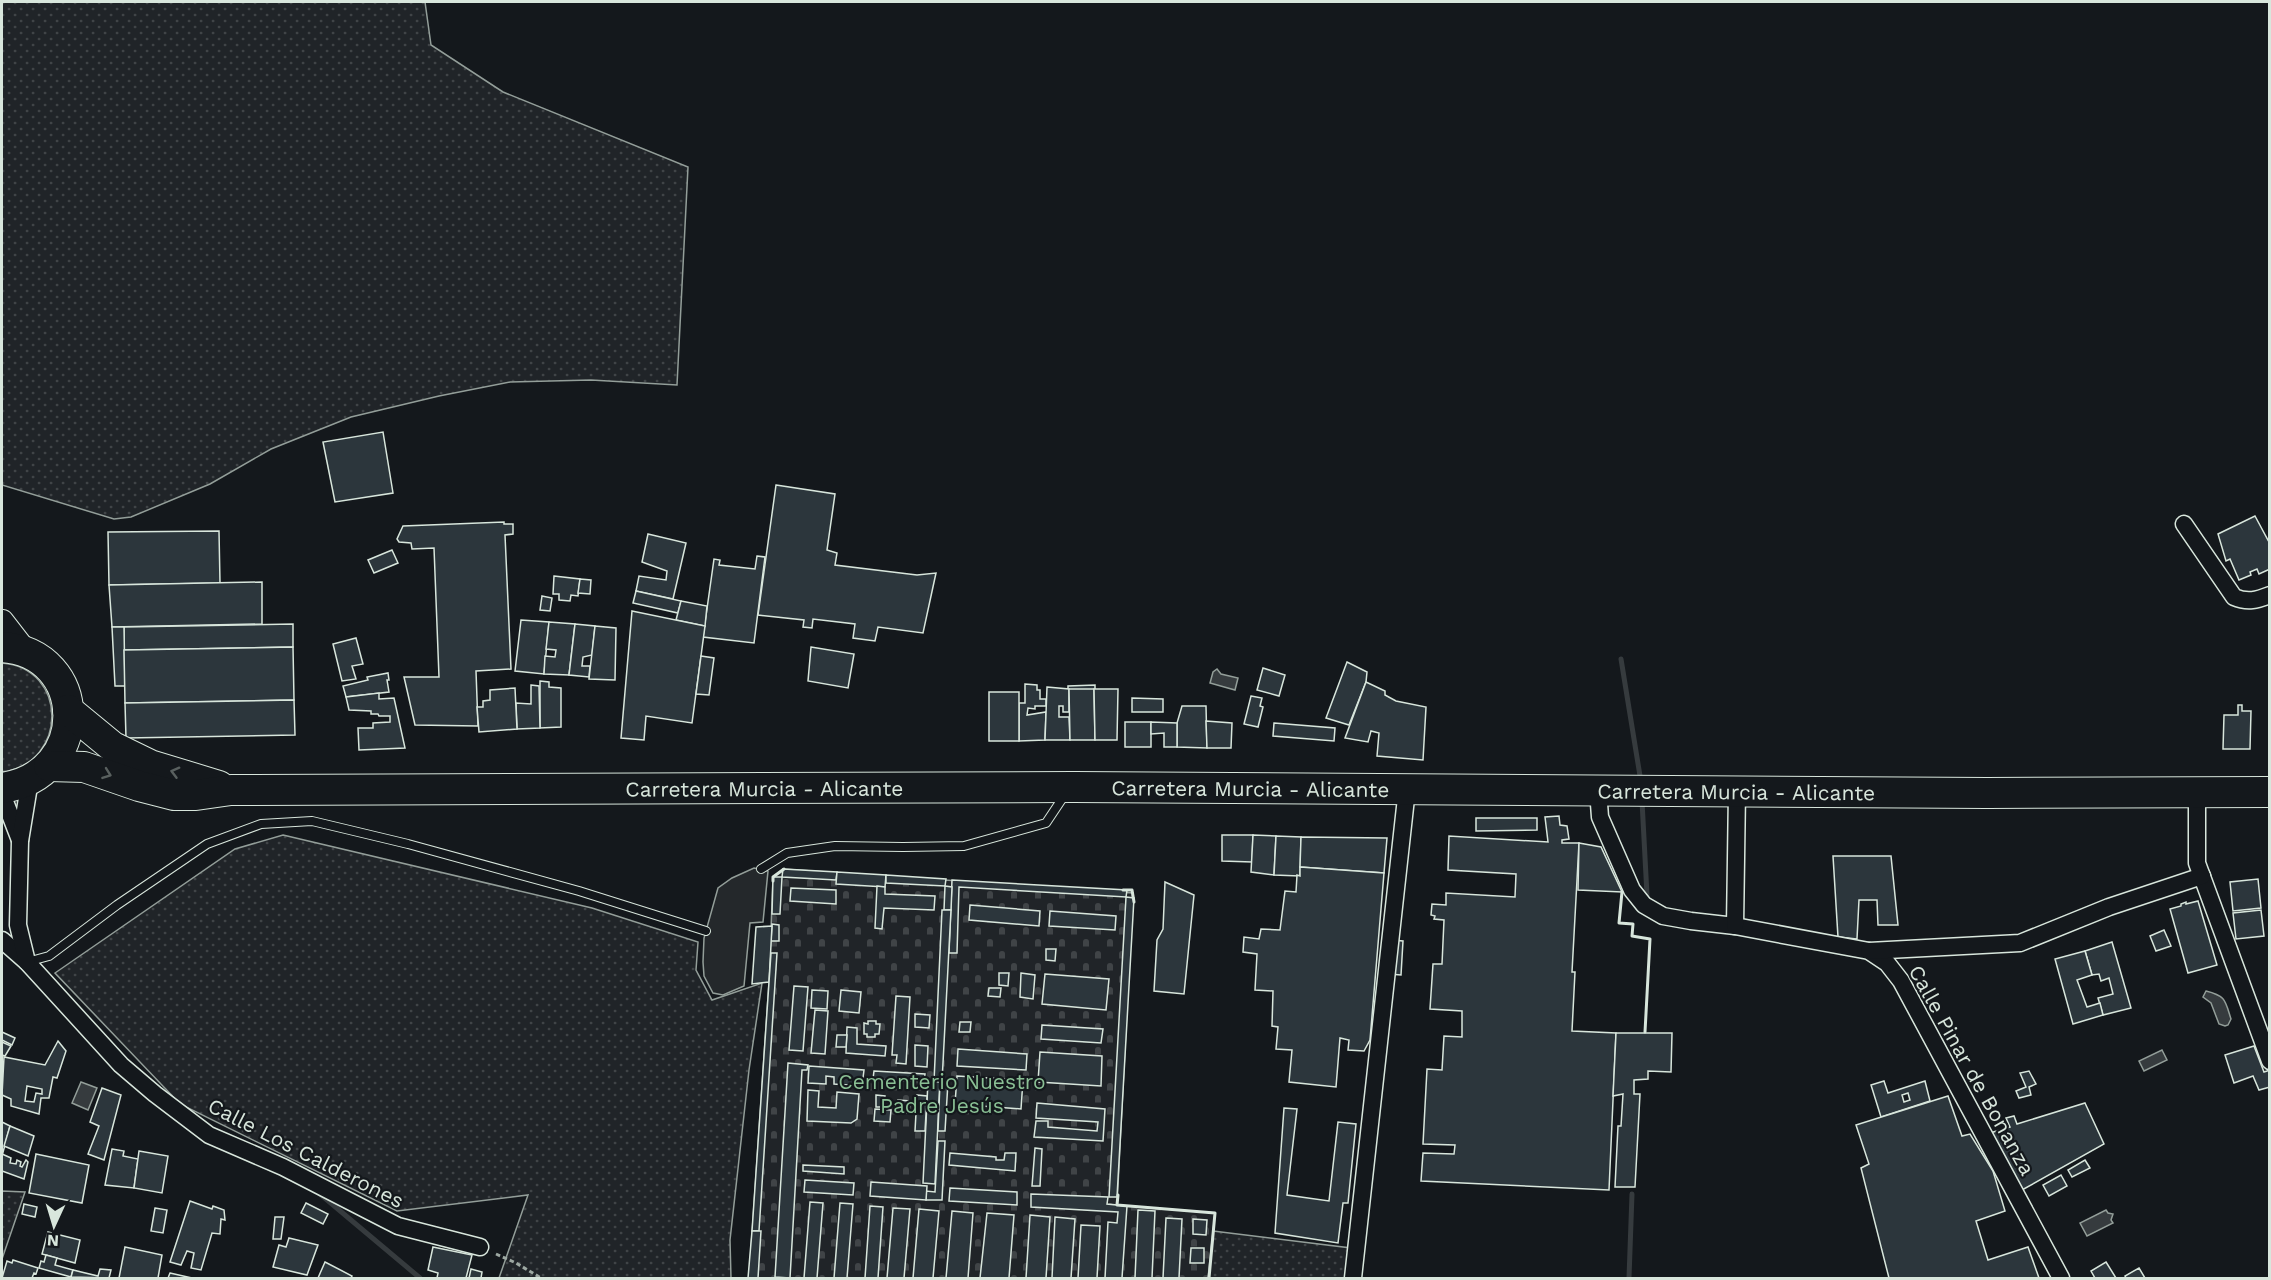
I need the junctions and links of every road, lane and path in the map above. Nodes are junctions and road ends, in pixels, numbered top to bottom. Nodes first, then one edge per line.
1 (2184, 524) dead end
2 (2270, 595) edge
3 (2, 622) edge
4 (14, 650) edge
5 (68, 710) junction
6 (40, 773) junction
7 (1070, 787) junction
8 (2, 788) edge
9 (1407, 789) junction
10 (231, 790) junction
11 (1608, 790) junction
12 (1737, 791) junction
13 (2197, 791) junction
14 (2270, 792) edge
15 (2, 794) edge
16 (20, 841) junction
17 (761, 869) dead end
18 (2202, 876) junction
19 (1735, 926) junction
20 (706, 931) dead end
21 (2, 940) edge
22 (1869, 951) junction
23 (27, 962) junction
24 (2270, 1061) edge
25 (480, 1247) joint
26 (541, 1278) edge
27 (1353, 1278) edge
28 (2061, 1278) edge

1 - 2 street
3 - 4 street
4 - 5 highway
5 - 6 highway
10 -> 5 highway, Carretera Murcia - Alicante
6 - 8 highway, Carretera Murcia - Alicante
6 -> 10 highway, Carretera Murcia - Alicante
6 - 16 street
7 - 9 highway, Carretera Murcia - Alicante
7 - 10 highway, Carretera Murcia - Alicante
7 - 17 lane
9 - 11 highway, Carretera Murcia - Alicante
9 - 27 street
11 - 12 highway, Carretera Murcia - Alicante
11 - 19 street, Calle Pinar de Bonanza
12 - 13 highway, Carretera Murcia - Alicante
12 - 19 street
13 - 14 highway, Carretera Murcia - Alicante
13 - 18 street
15 - 16 street
16 - 23 street
18 - 22 street
18 - 24 street
19 - 22 street, Calle Pinar de Bonanza
20 - 23 lane
21 - 23 street, Calle Los Calderones
22 - 28 street, Calle Pinar de Bonanza
23 - 25 street, Calle Los Calderones
25 - 26 path

